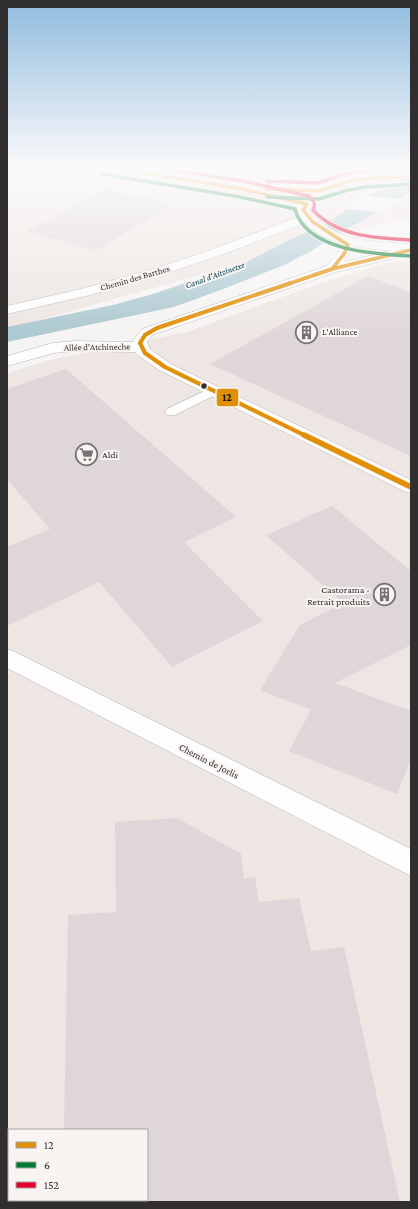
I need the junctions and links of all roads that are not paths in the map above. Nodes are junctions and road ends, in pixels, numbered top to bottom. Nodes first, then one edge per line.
1 (294, 222) edge
2 (311, 222) edge
3 (318, 228) junction
4 (260, 235) junction
5 (343, 238) junction
6 (411, 249) edge
7 (332, 269) junction
8 (7, 310) edge
9 (140, 347) junction
10 (7, 361) edge
11 (213, 391) junction
12 (171, 412) dead end
13 (411, 487) edge
14 (7, 658) edge
15 (411, 863) edge

1 - 4 street, Chemin des Barthes
2 - 3 main road
3 - 4 street, Chemin des Barthes
3 - 5 main road
4 - 8 street, Chemin des Barthes
5 - 6 main road
5 - 7 street
6 - 7 street
7 - 9 street
9 - 10 street, Allée d'Atchineche
9 - 11 street
11 - 12 lane
11 - 13 street
14 - 15 street, Chemin de Jorlis

